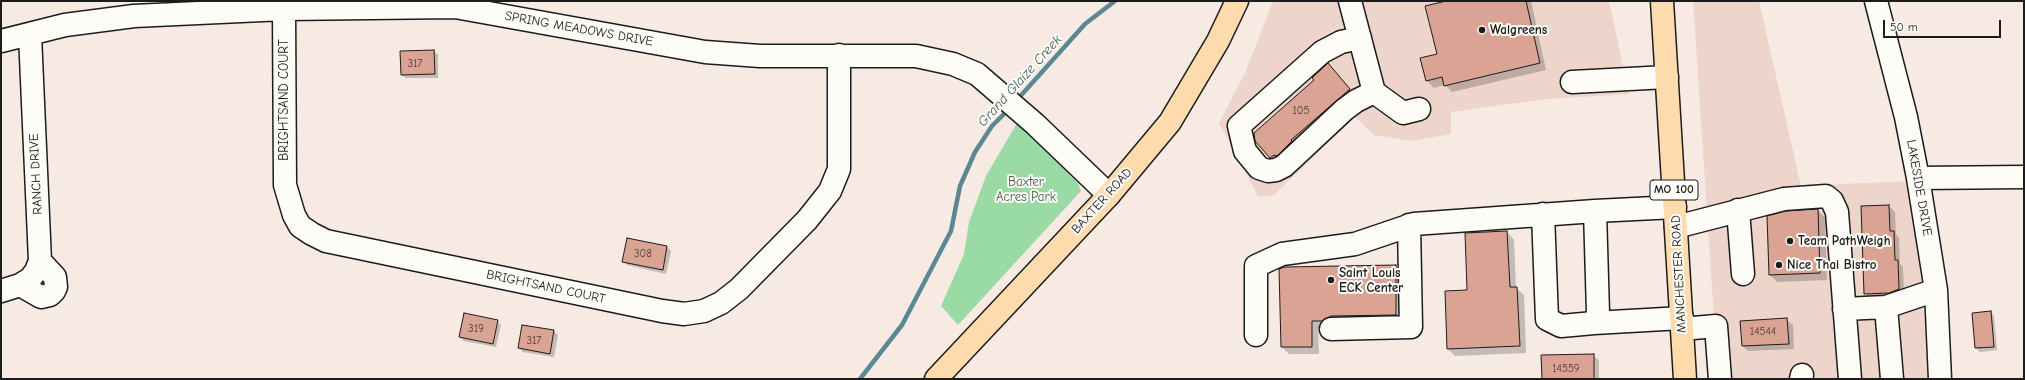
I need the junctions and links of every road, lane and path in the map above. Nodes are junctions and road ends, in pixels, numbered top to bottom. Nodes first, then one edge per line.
1 (1237, 1) edge
2 (1350, 1) edge
3 (1662, 1) edge
4 (1876, 1) edge
5 (284, 9) junction
6 (30, 35) junction
7 (1360, 38) junction
8 (1, 41) edge
9 (839, 55) junction
10 (1667, 77) junction
11 (1572, 82) dead end
12 (1374, 92) junction
13 (1419, 109) dead end
14 (2024, 176) edge
15 (1918, 178) junction
16 (1110, 195) junction
17 (1738, 210) junction
18 (1595, 211) junction
19 (1543, 214) junction
20 (1675, 217) junction
21 (1410, 225) junction
22 (1743, 274) dead end
23 (10, 288) edge
24 (1936, 290) junction
25 (1886, 307) junction
26 (1844, 309) junction
27 (1594, 323) junction
28 (1682, 323) junction
29 (1331, 329) dead end
30 (1256, 335) dead end
31 (936, 379) edge
32 (1685, 379) edge
33 (1720, 379) edge
34 (1850, 379) edge
35 (1892, 379) edge
36 (1940, 379) edge

1 - 16 main road, BAXTER ROAD
2 - 7 street
3 - 10 main road, MANCHESTER ROAD / MO 100
4 - 15 street, LAKESIDE DRIVE
5 - 6 street, SPRING MEADOWS DRIVE
5 - 9 street, SPRING MEADOWS DRIVE
5 - 9 street, BRIGHTSAND COURT
6 - 8 street, SPRING MEADOWS DRIVE
6 - 23 street, RANCH DRIVE
7 - 12 street
7 - 12 street
9 - 16 street, SPRING MEADOWS DRIVE
10 - 11 street
10 - 20 main road, MANCHESTER ROAD / MO 100
12 - 13 street
14 - 15 street
15 - 24 street, LAKESIDE DRIVE
16 - 31 main road, BAXTER ROAD
17 - 20 street
17 - 22 street
17 - 26 street
18 - 19 street
18 - 20 street
18 - 27 street
19 - 21 street
19 - 27 street
20 - 28 main road, MANCHESTER ROAD / MO 100
21 - 29 street
21 - 30 street
24 - 25 street
24 - 36 street, LAKESIDE DRIVE
25 - 26 street
25 - 35 street
26 - 34 street
27 - 28 street
28 - 32 main road, MANCHESTER ROAD / MO 100
28 - 33 street

